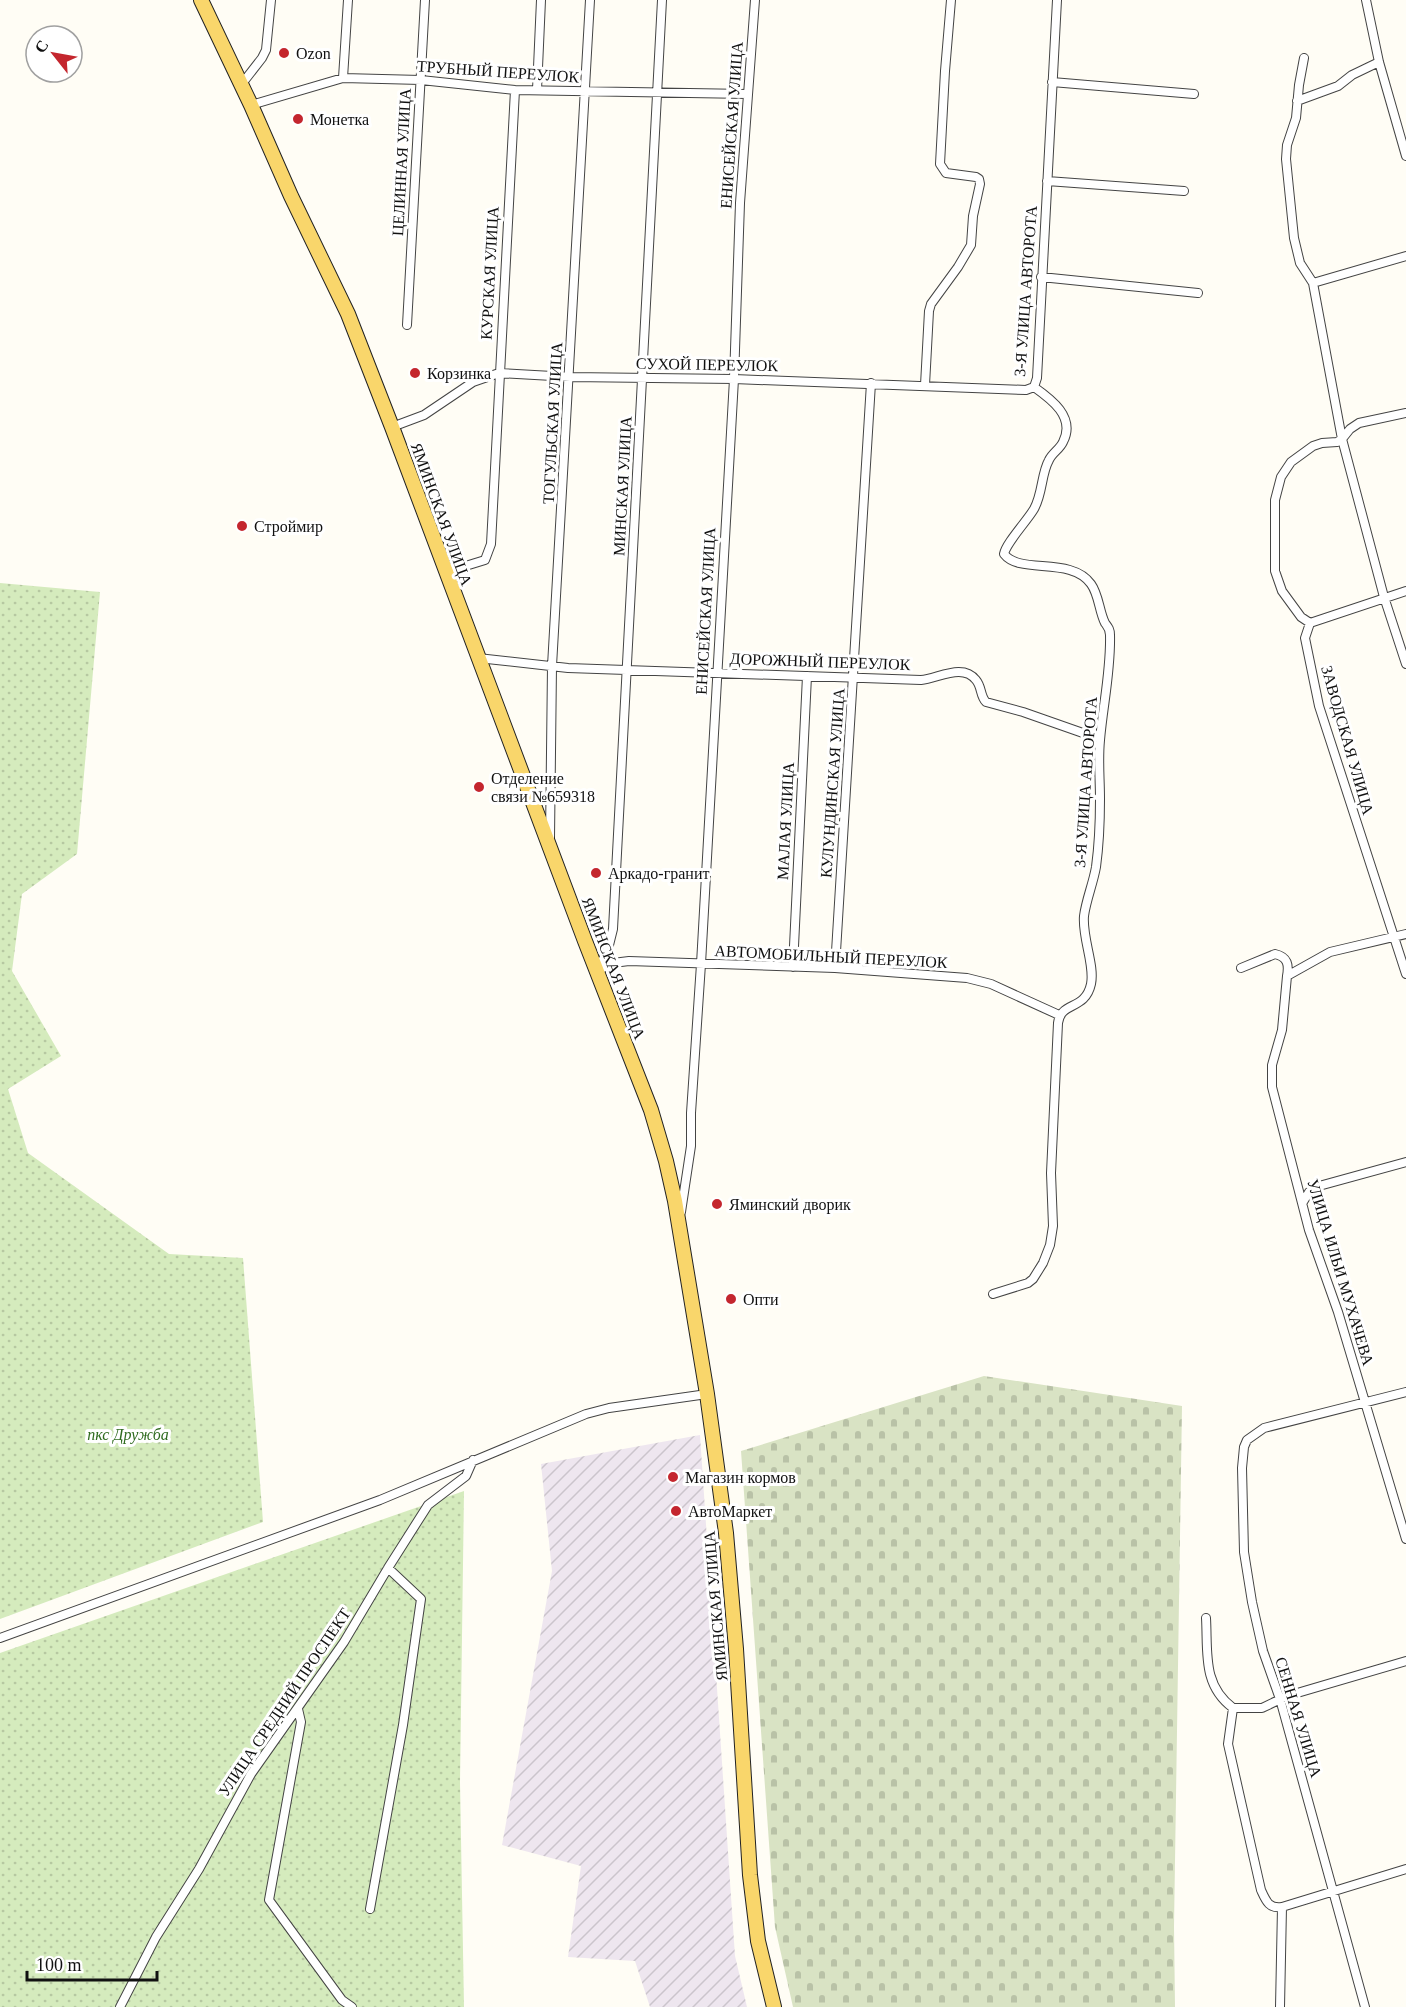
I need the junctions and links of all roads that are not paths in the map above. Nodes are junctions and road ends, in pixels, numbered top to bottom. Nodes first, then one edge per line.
1 (201, 0) edge
2 (271, 0) edge
3 (348, 0) edge
4 (425, 0) edge
5 (541, 0) edge
6 (590, 0) edge
7 (662, 0) edge
8 (754, 0) edge
9 (951, 0) edge
10 (1057, 0) edge
11 (1366, 2) edge
12 (1304, 58) dead end
13 (1379, 62) junction
14 (343, 78) junction
15 (421, 80) junction
16 (1052, 82) junction
17 (241, 85) junction
18 (515, 90) junction
19 (537, 90) junction
20 (585, 92) junction
21 (657, 94) junction
22 (747, 94) junction
23 (1194, 94) dead end
24 (1297, 101) junction
25 (251, 105) junction
26 (1406, 156) edge
27 (1047, 181) junction
28 (1184, 191) dead end
29 (1406, 256) edge
30 (1041, 277) junction
31 (1313, 283) junction
32 (1198, 293) dead end
33 (407, 325) dead end
34 (499, 373) junction
35 (570, 377) junction
36 (642, 378) junction
37 (734, 379) junction
38 (871, 383) junction
39 (925, 386) junction
40 (1034, 387) junction
41 (1406, 412) edge
42 (392, 427) junction
43 (1342, 440) junction
44 (446, 572) junction
45 (1406, 591) edge
46 (1384, 597) junction
47 (1310, 623) junction
48 (478, 658) junction
49 (1406, 664) edge
50 (552, 666) junction
51 (627, 670) junction
52 (717, 672) junction
53 (807, 676) junction
54 (853, 677) junction
55 (1100, 739) junction
56 (550, 847) junction
57 (1406, 934) edge
58 (1394, 938) junction
59 (701, 964) junction
60 (793, 967) junction
61 (835, 968) junction
62 (1241, 968) dead end
63 (597, 971) junction
64 (1406, 974) edge
65 (1287, 976) junction
66 (1059, 1015) junction
67 (1406, 1162) edge
68 (1303, 1202) junction
69 (679, 1222) junction
70 (993, 1294) dead end
71 (1406, 1392) edge
72 (707, 1394) junction
73 (1365, 1404) junction
74 (473, 1460) junction
75 (1406, 1539) edge
76 (388, 1568) junction
77 (1206, 1618) dead end
78 (0, 1638) edge
79 (1406, 1661) edge
80 (1280, 1699) junction
81 (1233, 1708) junction
82 (298, 1709) junction
83 (1406, 1869) edge
84 (1332, 1892) junction
85 (1282, 1906) junction
86 (370, 1909) dead end
87 (120, 2007) edge
88 (352, 2007) edge
89 (774, 2007) edge
90 (1280, 2007) edge
91 (1365, 2007) edge

1 - 17 main road, ЯМИНСКАЯ УЛИЦА
2 - 17 street
3 - 14 street
4 - 15 street, ЦЕЛИННАЯ УЛИЦА
5 - 19 street
6 - 20 street, ТОГУЛЬСКАЯ УЛИЦА
7 - 21 street, МИНСКАЯ УЛИЦА
8 - 22 street, ЕНИСЕЙСКАЯ УЛИЦА
9 - 39 street
10 - 16 street, 3-Я УЛИЦА АВТОРОТА
11 - 13 street
12 - 24 street
13 - 24 street
13 - 26 street
14 - 15 street, ТРУБНЫЙ ПЕРЕУЛОК
14 - 25 street, ТРУБНЫЙ ПЕРЕУЛОК
15 - 18 street, ТРУБНЫЙ ПЕРЕУЛОК
15 - 33 street, ЦЕЛИННАЯ УЛИЦА
16 - 23 street
16 - 27 street, 3-Я УЛИЦА АВТОРОТА
17 - 25 main road, ЯМИНСКАЯ УЛИЦА
18 - 19 street, ТРУБНЫЙ ПЕРЕУЛОК
18 - 34 street, КУРСКАЯ УЛИЦА
19 - 20 street, ТРУБНЫЙ ПЕРЕУЛОК
20 - 21 street, ТРУБНЫЙ ПЕРЕУЛОК
20 - 35 street, ТОГУЛЬСКАЯ УЛИЦА
21 - 22 street, ТРУБНЫЙ ПЕРЕУЛОК
21 - 36 street, МИНСКАЯ УЛИЦА
22 - 37 street, ЕНИСЕЙСКАЯ УЛИЦА
24 - 31 street
25 - 42 main road, ЯМИНСКАЯ УЛИЦА
27 - 28 street
27 - 30 street, 3-Я УЛИЦА АВТОРОТА
29 - 31 street
30 - 32 street
30 - 40 street, 3-Я УЛИЦА АВТОРОТА
31 - 43 street
34 - 35 street, СУХОЙ ПЕРЕУЛОК
34 - 42 street, СУХОЙ ПЕРЕУЛОК
34 - 44 street, КУРСКАЯ УЛИЦА
35 - 36 street, СУХОЙ ПЕРЕУЛОК
35 - 50 street, ТОГУЛЬСКАЯ УЛИЦА
36 - 37 street, СУХОЙ ПЕРЕУЛОК
36 - 51 street, МИНСКАЯ УЛИЦА
37 - 38 street, СУХОЙ ПЕРЕУЛОК
37 - 52 street, ЕНИСЕЙСКАЯ УЛИЦА
38 - 39 street, СУХОЙ ПЕРЕУЛОК
38 - 54 street, КУЛУНДИНСКАЯ УЛИЦА
39 - 40 street, СУХОЙ ПЕРЕУЛОК
40 - 55 street, 3-Я УЛИЦА АВТОРОТА
41 - 43 street
42 - 44 main road, ЯМИНСКАЯ УЛИЦА
43 - 46 street
43 - 47 street
44 - 48 main road, ЯМИНСКАЯ УЛИЦА
45 - 46 street
46 - 47 street
46 - 49 street
47 - 58 street, ЗАВОДСКАЯ УЛИЦА
48 - 50 street, ДОРОЖНЫЙ ПЕРЕУЛОК
48 - 56 main road, ЯМИНСКАЯ УЛИЦА
50 - 51 street, ДОРОЖНЫЙ ПЕРЕУЛОК
50 - 56 street, ТОГУЛЬСКАЯ УЛИЦА
51 - 52 street, ДОРОЖНЫЙ ПЕРЕУЛОК
51 - 63 street, МИНСКАЯ УЛИЦА
52 - 53 street, ДОРОЖНЫЙ ПЕРЕУЛОК
52 - 59 street, ЕНИСЕЙСКАЯ УЛИЦА
53 - 54 street, ДОРОЖНЫЙ ПЕРЕУЛОК
53 - 60 street, МАЛАЯ УЛИЦА
54 - 55 street, ДОРОЖНЫЙ ПЕРЕУЛОК
54 - 61 street, КУЛУНДИНСКАЯ УЛИЦА
55 - 66 street, 3-Я УЛИЦА АВТОРОТА
56 - 63 main road, ЯМИНСКАЯ УЛИЦА
57 - 58 street
58 - 64 street, ЗАВОДСКАЯ УЛИЦА
58 - 65 street
59 - 60 street, АВТОМОБИЛЬНЫЙ ПЕРЕУЛОК
59 - 63 street, АВТОМОБИЛЬНЫЙ ПЕРЕУЛОК
59 - 69 street, ЕНИСЕЙСКАЯ УЛИЦА
60 - 61 street, АВТОМОБИЛЬНЫЙ ПЕРЕУЛОК
61 - 66 street, АВТОМОБИЛЬНЫЙ ПЕРЕУЛОК
62 - 65 street
63 - 69 main road, ЯМИНСКАЯ УЛИЦА
65 - 68 street, УЛИЦА ИЛЬИ МУХАЧЕВА
66 - 70 street
67 - 68 street
68 - 73 street, УЛИЦА ИЛЬИ МУХАЧЕВА
69 - 72 main road, ЯМИНСКАЯ УЛИЦА
71 - 73 street
72 - 74 street
72 - 89 main road, ЯМИНСКАЯ УЛИЦА
73 - 75 street, УЛИЦА ИЛЬИ МУХАЧЕВА
73 - 80 street, СЕННАЯ УЛИЦА
74 - 76 street, УЛИЦА СРЕДНИЙ ПРОСПЕКТ
74 - 78 street
76 - 82 street, УЛИЦА СРЕДНИЙ ПРОСПЕКТ
76 - 86 street
77 - 81 street
79 - 80 street
80 - 81 street
80 - 84 street, СЕННАЯ УЛИЦА
81 - 85 street
82 - 87 street, УЛИЦА СРЕДНИЙ ПРОСПЕКТ
82 - 88 street
83 - 84 street
84 - 85 street
84 - 91 street, СЕННАЯ УЛИЦА
85 - 90 street

